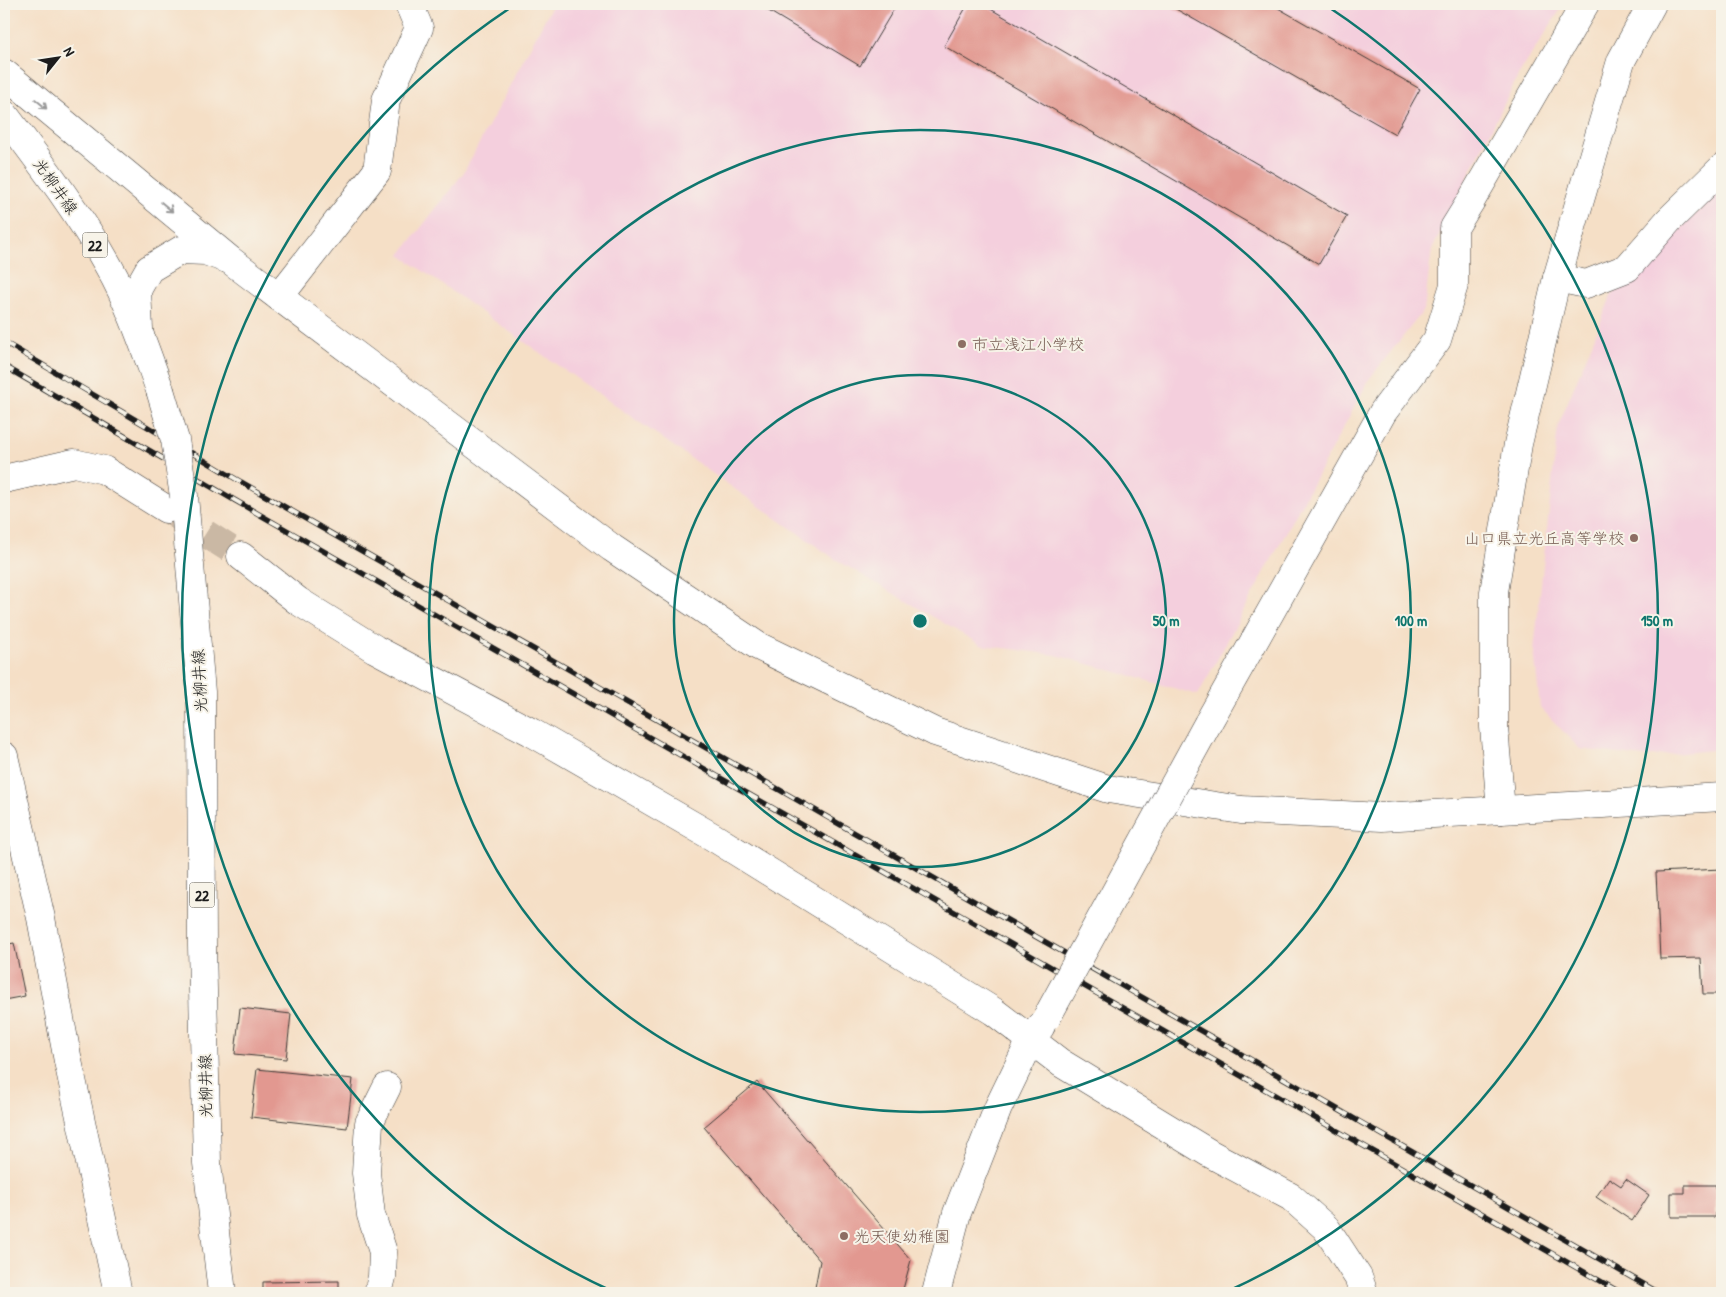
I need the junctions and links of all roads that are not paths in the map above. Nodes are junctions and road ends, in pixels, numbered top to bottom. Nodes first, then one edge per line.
1 (409, 4) edge
2 (1586, 4) edge
3 (1652, 4) edge
4 (4, 73) edge
5 (4, 114) edge
6 (1722, 168) edge
7 (230, 260) junction
8 (1557, 278) junction
9 (279, 297) junction
10 (139, 329) junction
11 (4, 479) edge
12 (175, 502) junction
13 (241, 556) tunnel mouth
14 (4, 756) edge
15 (1722, 797) edge
16 (1501, 810) junction
17 (1031, 1040) junction
18 (387, 1087) dead end
19 (118, 1293) edge
20 (222, 1293) edge
21 (378, 1293) edge
22 (936, 1293) edge
23 (1364, 1293) edge

1 - 9 street
2 - 17 street, bridge
3 - 8 street
4 -> 7 street
5 - 10 street, 光柳井線 / 22
6 - 8 street
7 - 9 street
7 - 10 street
8 - 16 street
9 - 16 street
10 - 12 street, 光柳井線 / 22, bridge
11 - 12 street
12 - 20 street, 光柳井線 / 22
13 - 17 street
14 - 19 street
15 - 16 street
17 - 22 street
17 - 23 street
18 - 21 street

